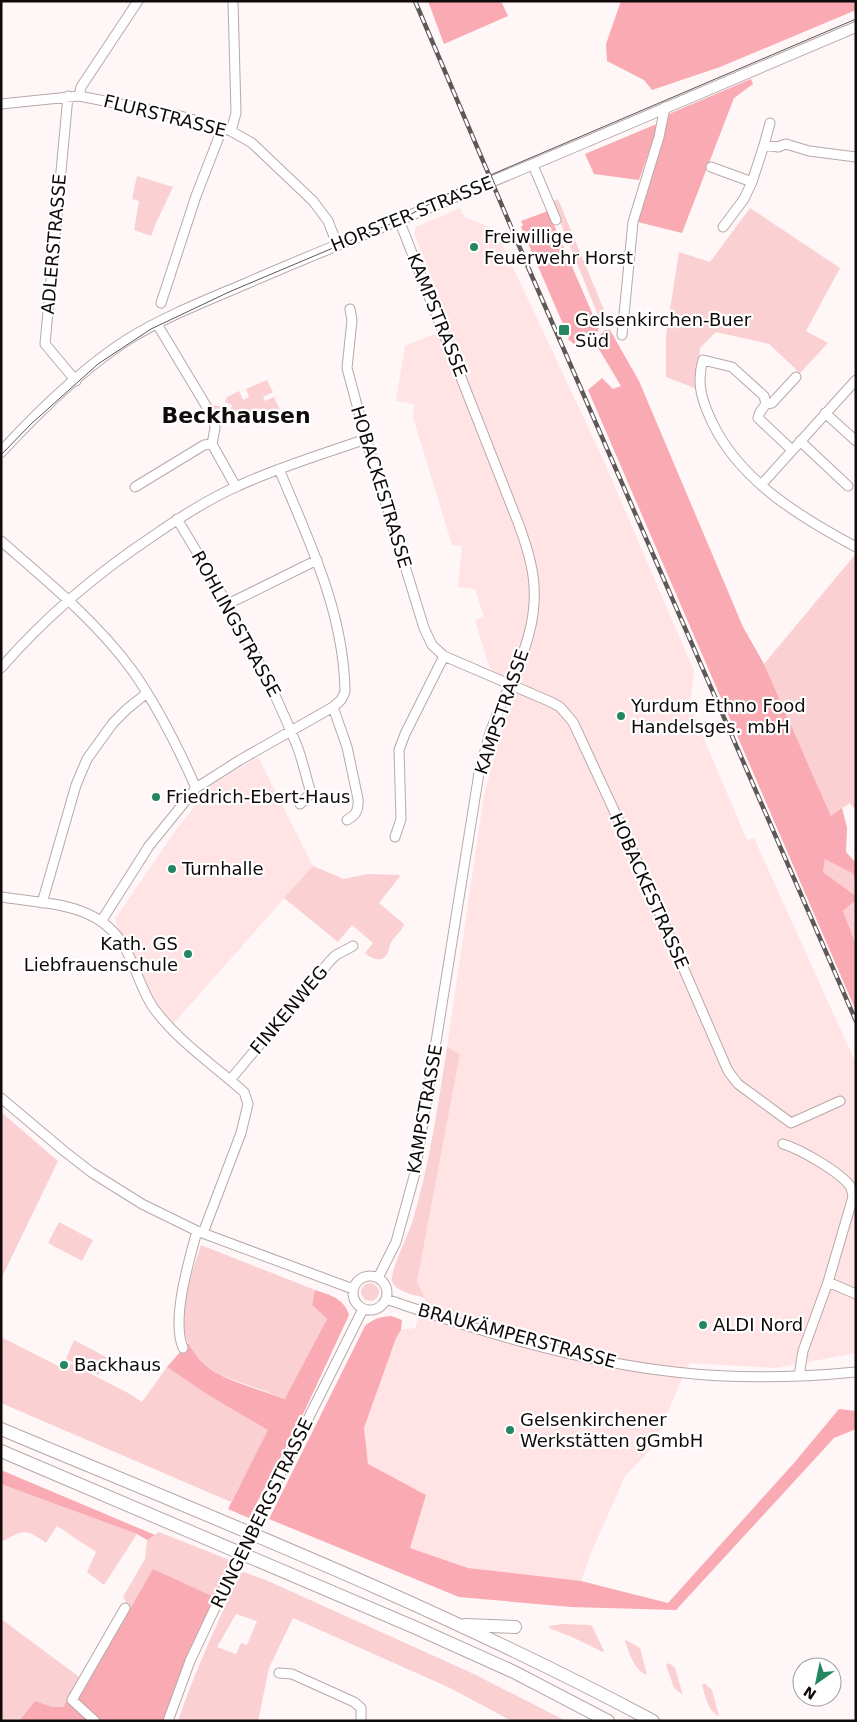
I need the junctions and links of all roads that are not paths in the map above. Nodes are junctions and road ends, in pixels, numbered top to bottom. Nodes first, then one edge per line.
1 (138, 1) edge
2 (233, 1) edge
3 (856, 27) edge
4 (68, 96) junction
5 (79, 96) junction
6 (1, 104) edge
7 (665, 108) junction
8 (770, 123) dead end
9 (226, 130) junction
10 (764, 145) junction
11 (856, 157) edge
12 (533, 164) junction
13 (711, 167) dead end
14 (752, 182) junction
15 (400, 220) junction
16 (556, 220) dead end
17 (723, 227) dead end
18 (337, 244) junction
19 (161, 303) dead end
20 (350, 309) dead end
21 (157, 324) junction
22 (622, 335) dead end
23 (796, 377) dead end
24 (856, 380) edge
25 (76, 381) junction
26 (766, 404) junction
27 (825, 414) junction
28 (366, 439) junction
29 (800, 441) junction
30 (856, 441) edge
31 (212, 444) junction
32 (792, 450) junction
33 (1, 452) edge
34 (279, 469) junction
35 (761, 485) junction
36 (848, 486) dead end
37 (135, 487) dead end
38 (236, 487) junction
39 (177, 520) junction
40 (1, 541) edge
41 (856, 547) edge
42 (318, 560) junction
43 (68, 601) junction
44 (228, 604) junction
45 (444, 656) junction
46 (1, 668) edge
47 (510, 684) junction
48 (147, 693) junction
49 (334, 707) junction
50 (290, 731) junction
51 (196, 788) junction
52 (300, 804) dead end
53 (347, 820) dead end
54 (395, 837) dead end
55 (1, 897) edge
56 (42, 903) junction
57 (102, 920) junction
58 (353, 946) dead end
59 (230, 1080) junction
60 (1, 1098) edge
61 (840, 1101) dead end
62 (784, 1144) dead end
63 (200, 1232) junction
64 (378, 1278) junction
65 (828, 1282) junction
66 (353, 1289) junction
67 (856, 1294) edge
68 (386, 1299) junction
69 (363, 1309) junction
70 (183, 1348) dead end
71 (856, 1372) edge
72 (799, 1376) junction
73 (1, 1429) edge
74 (1, 1451) edge
75 (125, 1608) dead end
76 (458, 1624) junction
77 (515, 1627) dead end
78 (279, 1673) dead end
79 (95, 1721) edge
80 (168, 1721) edge
81 (361, 1721) edge
82 (608, 1721) edge
83 (653, 1721) edge

1 - 5 street
2 - 9 street
3 - 7 main road, HORSTER STRASSE
4 - 5 street, FLURSTRASSE
4 - 6 street, FLURSTRASSE
4 - 25 street, ADLERSTRASSE
5 - 9 street, FLURSTRASSE
7 - 12 main road, HORSTER STRASSE
7 - 22 street
8 - 10 street
9 - 18 street, FLURSTRASSE
9 - 19 street
10 - 11 street
10 - 14 street
12 - 15 main road, HORSTER STRASSE
12 - 16 street
13 - 14 street
14 - 17 street
15 - 18 main road, HORSTER STRASSE
15 - 47 street, KAMPSTRASSE
18 - 21 main road, HORSTER STRASSE
20 - 28 street, HOBACKESTRASSE
21 - 25 main road, HORSTER STRASSE
21 - 31 street
23 - 26 street
24 - 27 street
25 - 33 main road, HORSTER STRASSE
26 - 32 street
26 - 35 street
27 - 29 street
27 - 30 street
28 - 34 street
28 - 45 street, HOBACKESTRASSE
29 - 32 street
29 - 36 street
31 - 37 street
31 - 38 street
32 - 35 street
34 - 38 street
34 - 42 street
35 - 41 street
38 - 39 street
39 - 43 street
39 - 44 street, ROHLINGSTRASSE
40 - 43 street
42 - 44 street
42 - 49 street
43 - 46 street
43 - 48 street
44 - 50 street, ROHLINGSTRASSE
45 - 47 street, HOBACKESTRASSE
45 - 54 street
47 - 61 street, HOBACKESTRASSE
47 - 64 street, KAMPSTRASSE
48 - 51 street
48 - 56 street
49 - 50 street
49 - 53 street
50 - 51 street
50 - 52 street, ROHLINGSTRASSE
51 - 57 street
55 - 56 street
56 - 57 street
57 - 59 street
58 - 59 street, FINKENWEG
59 - 63 street
60 - 63 street
62 - 65 street
63 - 66 street
63 - 70 street
64 - 66 street
64 - 68 street
65 - 67 street
65 - 72 street
66 - 69 street
68 - 69 street
68 - 72 street, BRAUKÄMPERSTRASSE
69 - 80 street, RUNGENBERGSTRASSE, bridge
71 - 72 street, BRAUKÄMPERSTRASSE
73 - 76 highway
74 - 82 highway
75 - 79 street
76 - 77 highway
76 - 83 highway
78 - 81 street

